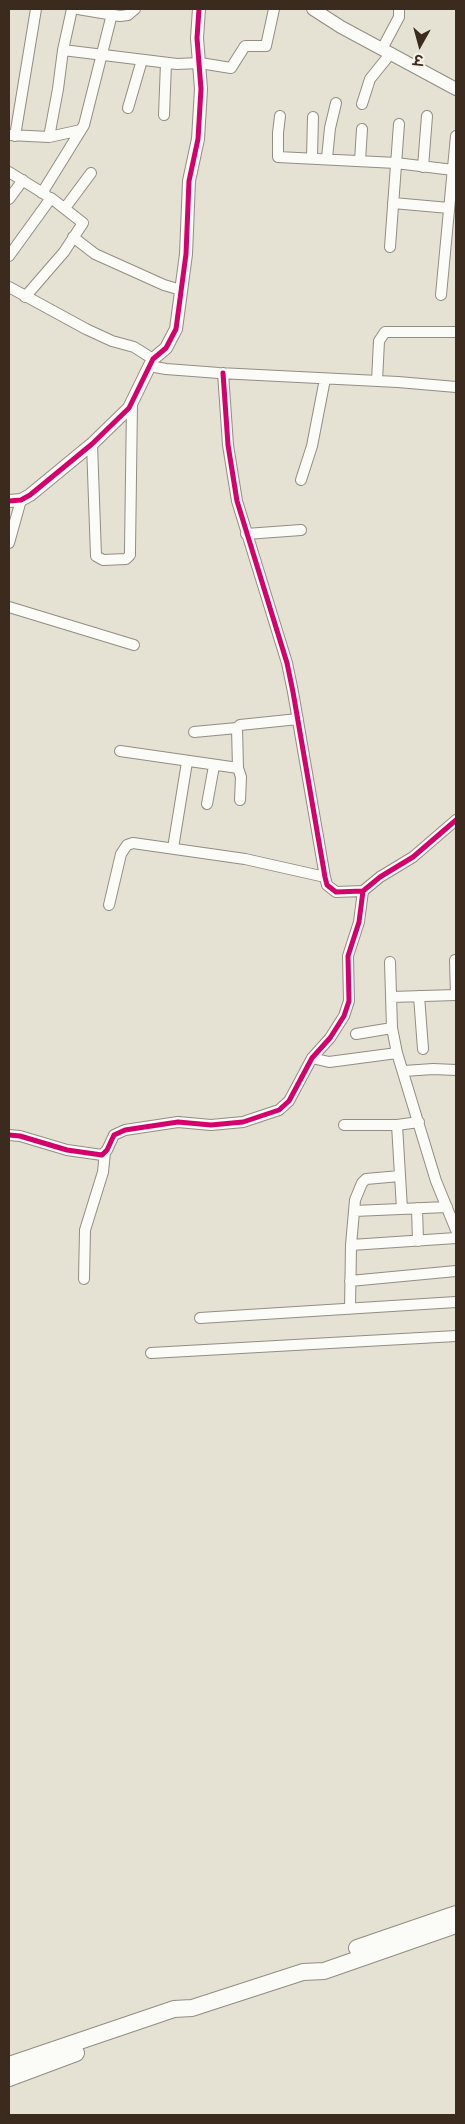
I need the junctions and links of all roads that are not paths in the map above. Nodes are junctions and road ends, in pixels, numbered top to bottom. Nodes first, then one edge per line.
1 (36, 9) edge
2 (72, 9) edge
3 (78, 9) edge
4 (136, 9) edge
5 (198, 9) edge
6 (274, 9) edge
7 (313, 9) edge
8 (399, 9) edge
9 (112, 14) junction
10 (63, 50) junction
11 (386, 51) junction
12 (102, 54) junction
13 (142, 60) junction
14 (166, 63) junction
15 (200, 64) junction
16 (456, 88) edge
17 (336, 103) dead end
18 (362, 104) dead end
19 (128, 108) dead end
20 (164, 115) dead end
21 (280, 116) dead end
22 (427, 116) dead end
23 (313, 117) dead end
24 (399, 124) dead end
25 (362, 129) dead end
26 (81, 130) junction
27 (12, 135) edge
28 (456, 136) edge
29 (49, 137) junction
30 (312, 157) junction
31 (328, 158) junction
32 (360, 161) junction
33 (396, 163) junction
34 (424, 167) junction
35 (453, 170) junction
36 (9, 172) edge
37 (91, 173) dead end
38 (23, 180) junction
39 (47, 195) junction
40 (9, 199) edge
41 (393, 202) junction
42 (65, 208) junction
43 (450, 208) junction
44 (73, 237) junction
45 (390, 247) dead end
46 (9, 256) edge
47 (9, 287) edge
48 (181, 290) junction
49 (441, 295) dead end
50 (25, 297) junction
51 (456, 332) edge
52 (151, 362) junction
53 (224, 373) junction
54 (325, 379) junction
55 (376, 381) junction
56 (456, 387) edge
57 (132, 403) junction
58 (92, 444) junction
59 (300, 480) dead end
60 (15, 500) edge
61 (301, 530) dead end
62 (246, 534) junction
63 (9, 543) edge
64 (9, 607) edge
65 (134, 645) dead end
66 (298, 718) junction
67 (237, 728) junction
68 (194, 732) dead end
69 (120, 751) dead end
70 (188, 762) junction
71 (214, 766) junction
72 (238, 768) junction
73 (240, 800) dead end
74 (207, 804) dead end
75 (456, 820) edge
76 (173, 848) junction
77 (325, 877) junction
78 (363, 891) junction
79 (109, 905) dead end
80 (454, 960) dead end
81 (390, 962) dead end
82 (456, 978) edge
83 (456, 995) edge
84 (418, 996) junction
85 (391, 997) junction
86 (392, 1028) junction
87 (356, 1034) dead end
88 (423, 1050) dead end
89 (397, 1053) junction
90 (317, 1060) junction
91 (456, 1070) edge
92 (404, 1071) junction
93 (419, 1122) junction
94 (344, 1125) dead end
95 (397, 1125) junction
96 (9, 1135) edge
97 (106, 1151) junction
98 (400, 1176) junction
99 (447, 1207) junction
100 (417, 1208) junction
101 (402, 1209) junction
102 (354, 1211) junction
103 (456, 1230) edge
104 (456, 1238) edge
105 (418, 1241) junction
106 (351, 1245) junction
107 (456, 1271) edge
108 (84, 1279) dead end
109 (350, 1281) junction
110 (456, 1302) edge
111 (350, 1309) junction
112 (200, 1318) dead end
113 (456, 1336) edge
114 (151, 1353) dead end
115 (456, 1914) edge
116 (456, 1925) edge
117 (303, 1972) junction
118 (192, 2008) junction
119 (9, 2065) edge
120 (9, 2078) edge

1 - 27 street
2 - 10 street
3 - 9 street
4 - 9 street
5 - 15 street
6 - 15 street
7 - 11 street
8 - 11 street
9 - 12 street
10 - 12 street
10 - 29 street
11 - 16 street
11 - 18 street
12 - 13 street
12 - 26 street
13 - 14 street
13 - 19 street
14 - 15 street
14 - 20 street
15 - 48 street
17 - 31 street
21 - 30 street
22 - 34 street
23 - 30 street
24 - 33 street
25 - 32 street
26 - 29 street
26 - 39 street
27 - 29 street
28 - 35 street
30 - 31 street
31 - 32 street
32 - 33 street
33 - 34 street
33 - 41 street
34 - 35 street
35 - 43 street
36 - 38 street
37 - 42 street
38 - 39 street
38 - 40 street
39 - 42 street
39 - 46 street
41 - 43 street
41 - 45 street
42 - 44 street
43 - 49 street
44 - 48 street
44 - 50 street
47 - 50 street
48 - 52 street
50 - 52 street
51 - 55 street
52 - 53 street
52 - 57 street
53 - 54 street
53 - 62 street
54 - 55 street
54 - 59 street
55 - 56 street
57 - 58 street
57 - 58 street
58 - 60 street
60 - 63 street
61 - 62 street
62 - 66 street
64 - 65 street
66 - 67 street
66 - 77 street
67 - 68 street
67 - 72 street
69 - 70 street
70 - 71 street
70 - 76 street
71 - 72 street
71 - 74 street
72 - 73 street
75 - 78 street
76 - 77 street
76 - 79 street
77 - 78 street
78 - 90 street
80 - 82 street
81 - 85 street
82 - 83 street
83 - 84 street
84 - 85 street
84 - 88 street
85 - 86 street
86 - 87 street
86 - 89 street
89 - 90 street
89 - 92 street
90 - 97 street
91 - 92 street
92 - 93 street
93 - 95 street
93 - 99 street
94 - 95 street
95 - 98 street
96 - 97 street
97 - 108 street
98 - 101 street
98 - 102 street
99 - 100 street
99 - 103 street
100 - 101 street
100 - 105 street
101 - 102 street
102 - 106 street
104 - 105 street
105 - 106 street
106 - 109 street
107 - 109 street
109 - 111 street
110 - 111 street
111 - 112 street
113 - 114 street
115 - 117 main road
116 - 117 main road
117 - 118 main road
118 - 119 main road
118 - 120 main road

